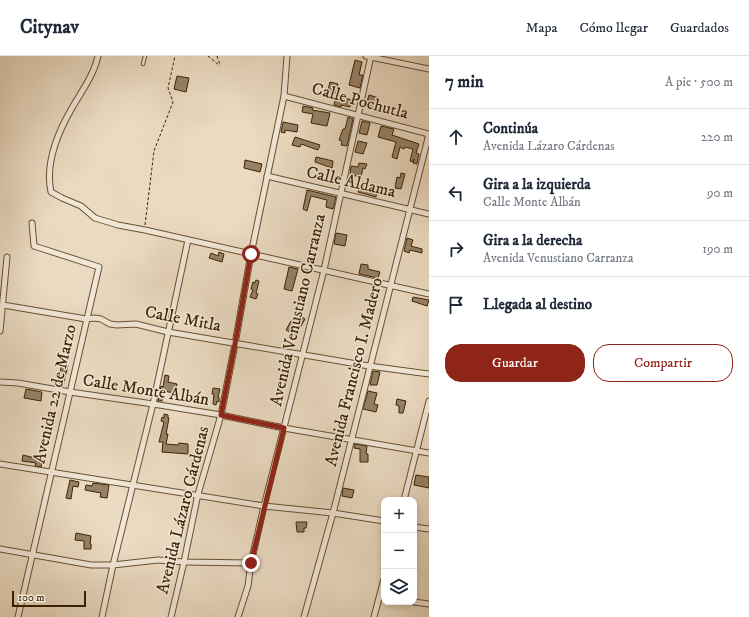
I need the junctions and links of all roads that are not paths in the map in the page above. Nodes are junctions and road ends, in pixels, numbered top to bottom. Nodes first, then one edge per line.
1 (98, 56) edge
2 (145, 56) edge
3 (287, 56) edge
4 (369, 56) edge
5 (142, 64) dead end
6 (429, 69) edge
7 (284, 96) junction
8 (359, 116) junction
9 (429, 134) edge
10 (267, 176) junction
11 (340, 193) junction
12 (409, 210) junction
13 (429, 214) edge
14 (32, 223) dead end
15 (188, 240) junction
16 (251, 254) junction
17 (7, 257) dead end
18 (324, 270) junction
19 (390, 286) junction
20 (429, 294) edge
21 (3, 305) junction
22 (86, 319) junction
23 (0, 331) edge
24 (168, 332) junction
25 (235, 344) junction
26 (303, 354) junction
27 (369, 366) junction
28 (429, 374) edge
29 (0, 382) edge
30 (70, 392) junction
31 (429, 401) edge
32 (153, 404) junction
33 (221, 415) junction
34 (284, 428) junction
35 (352, 440) junction
36 (417, 451) junction
37 (429, 452) edge
38 (0, 464) edge
39 (52, 473) junction
40 (133, 485) junction
41 (198, 494) junction
42 (405, 497) edge
43 (264, 506) junction
44 (333, 513) junction
45 (381, 521) edge
46 (417, 527) edge
47 (429, 529) edge
48 (0, 549) edge
49 (32, 554) junction
50 (184, 562) junction
51 (251, 563) junction
52 (113, 565) junction
53 (381, 596) edge
54 (417, 602) edge
55 (429, 604) edge
56 (18, 617) edge
57 (102, 617) edge
58 (171, 617) edge
59 (238, 617) edge
60 (304, 617) edge
61 (374, 617) edge

1 - 15 street
2 - 5 lane
3 - 7 street, Avenida Lázaro Cárdenas
4 - 6 street
4 - 8 street, Avenida Venustiano Carranza
7 - 8 street, Calle Pochutla
7 - 10 street, Avenida Lázaro Cárdenas
8 - 9 street, Calle Pochutla
8 - 11 street, Avenida Venustiano Carranza
9 - 12 street, Avenida Francisco I. Madero
10 - 11 street, Calle Aldama
10 - 16 street, Avenida Lázaro Cárdenas
11 - 12 street, Calle Aldama
11 - 18 street, Avenida Venustiano Carranza
12 - 13 street, Calle Aldama
12 - 19 street, Avenida Francisco I. Madero
14 - 22 street, Avenida 22 de Marzo
15 - 16 street
15 - 24 street
16 - 18 street
16 - 25 street, Avenida Lázaro Cárdenas
17 - 21 street
18 - 19 street
18 - 26 street, Avenida Venustiano Carranza
19 - 20 street
19 - 27 street, Avenida Francisco I. Madero
21 - 22 street, Calle Mitla
21 - 23 street
22 - 24 street, Calle Mitla
22 - 30 street, Avenida 22 de Marzo
24 - 25 street, Calle Mitla
24 - 32 street
25 - 26 street, Calle Mitla
25 - 33 street, Avenida Lázaro Cárdenas
26 - 27 street, Calle Mitla
26 - 34 street, Avenida Venustiano Carranza
27 - 28 street, Calle Mitla
27 - 35 street, Avenida Francisco I. Madero
29 - 30 street, Calle Monte Albán
30 - 32 street, Calle Monte Albán
30 - 39 street, Avenida 22 de Marzo
31 - 36 street
32 - 33 street, Calle Monte Albán
32 - 40 street
33 - 34 street, Calle Monte Albán
33 - 41 street, Avenida Lázaro Cárdenas
34 - 35 street, Calle Monte Albán
34 - 43 street, Avenida Venustiano Carranza
35 - 36 street, Calle Monte Albán
35 - 44 street, Avenida Francisco I. Madero
36 - 37 street, Calle Monte Albán
36 - 42 street
38 - 39 street
39 - 40 street
39 - 49 street, Avenida 22 de Marzo
40 - 41 street
40 - 52 street
41 - 43 street
41 - 50 street, Avenida Lázaro Cárdenas
43 - 44 street
43 - 51 street, Avenida Venustiano Carranza
44 - 45 street
44 - 60 street, Avenida Francisco I. Madero
46 - 47 street
48 - 49 street
49 - 52 street
49 - 56 street, Avenida 22 de Marzo
50 - 51 street
50 - 52 street
50 - 58 street, Avenida Lázaro Cárdenas
51 - 59 street, Avenida Venustiano Carranza
52 - 57 street
53 - 61 street
54 - 55 street

